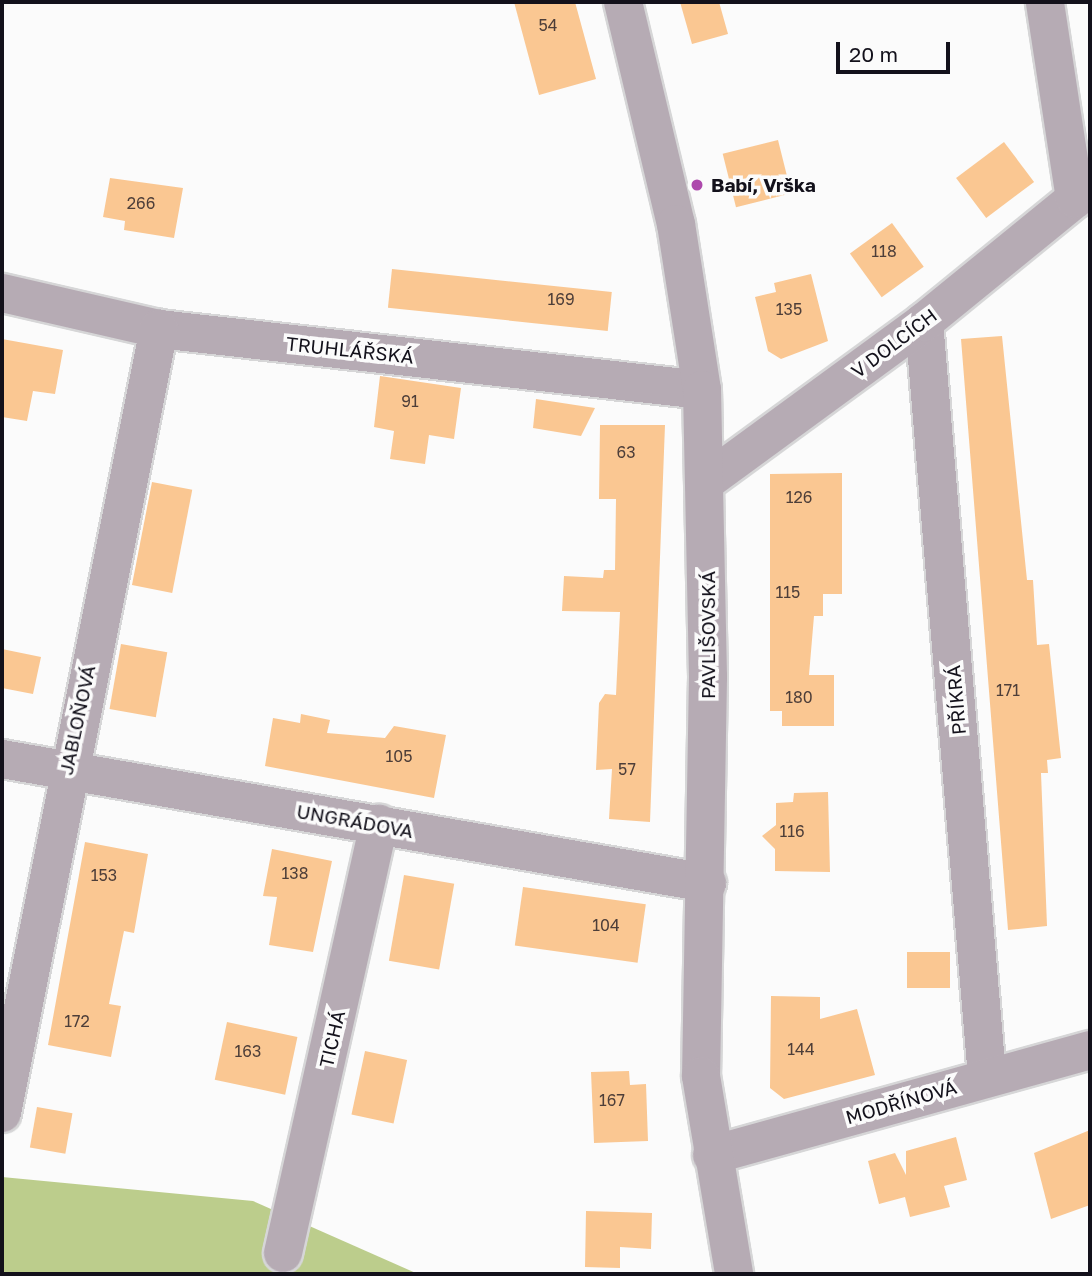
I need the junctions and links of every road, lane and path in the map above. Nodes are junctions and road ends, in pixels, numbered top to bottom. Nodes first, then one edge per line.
1 (623, 2) edge
2 (1045, 2) edge
3 (2, 293) edge
4 (925, 322) junction
5 (159, 329) junction
6 (702, 390) junction
7 (708, 480) junction
8 (2, 759) edge
9 (65, 772) junction
10 (379, 824) junction
11 (707, 883) junction
12 (1090, 1050) edge
13 (987, 1077) junction
14 (2, 1113) edge
15 (712, 1156) junction
16 (283, 1253) dead end
17 (734, 1274) edge

1 - 6 street, PAVLIŠOVSKÁ
2 - 4 street, V DOLCÍCH
3 - 5 street, TRUHLÁŘSKÁ
4 - 7 street, V DOLCÍCH
4 - 13 street, PŘÍKRÁ
5 - 6 street, TRUHLÁŘSKÁ
5 - 9 street, JABLOŇOVÁ
6 - 7 street, PAVLIŠOVSKÁ
7 - 11 street, PAVLIŠOVSKÁ
8 - 9 street, UNGRÁDOVA
9 - 10 street, UNGRÁDOVA
9 - 14 street, JABLOŇOVÁ
10 - 11 street, UNGRÁDOVA
10 - 16 street, TICHÁ
11 - 15 street, PAVLIŠOVSKÁ
12 - 13 street, MODŘÍNOVÁ
13 - 15 street, MODŘÍNOVÁ
15 - 17 street, PAVLIŠOVSKÁ

